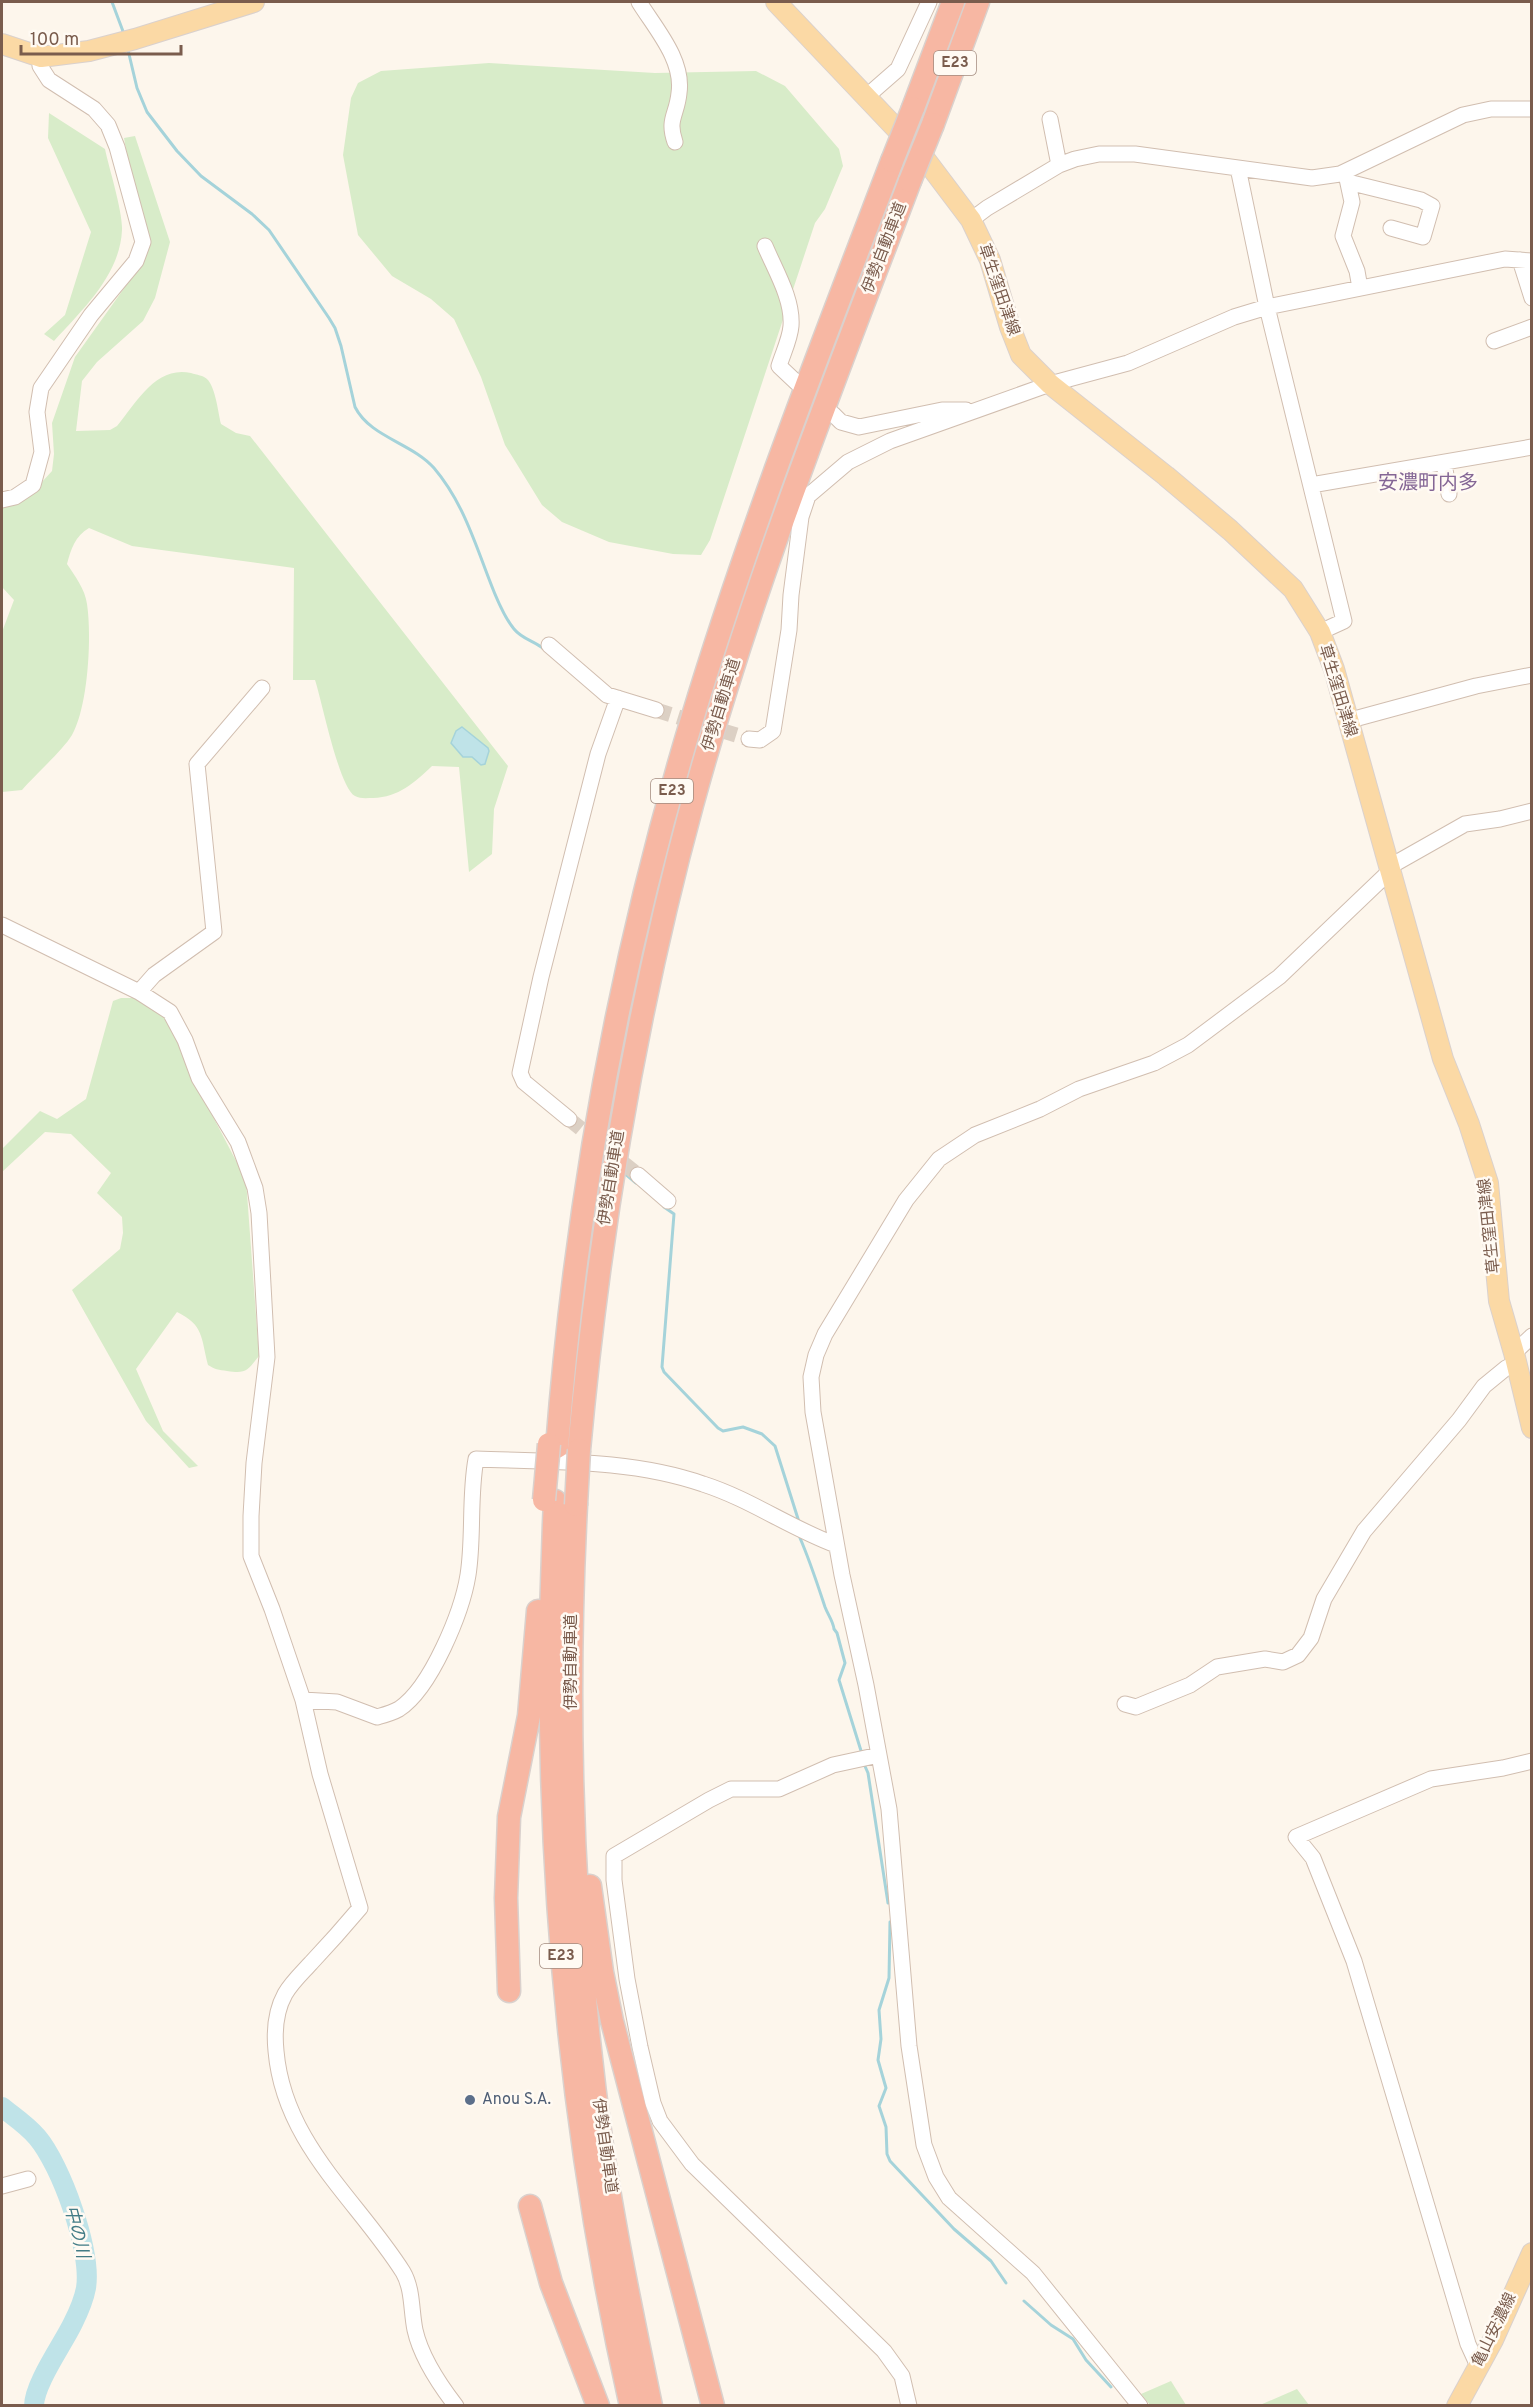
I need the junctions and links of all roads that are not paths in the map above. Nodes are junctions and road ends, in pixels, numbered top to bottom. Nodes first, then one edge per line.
1 (254, 2) edge
2 (639, 2) edge
3 (776, 2) edge
4 (929, 2) edge
5 (953, 2) edge
6 (978, 2) edge
7 (2, 45) edge
8 (41, 57) junction
9 (866, 97) junction
10 (1532, 109) edge
11 (1050, 119) dead end
12 (675, 142) dead end
13 (1059, 165) junction
14 (1238, 168) junction
15 (1347, 177) junction
16 (971, 220) junction
17 (1391, 228) dead end
18 (765, 246) dead end
19 (1526, 261) edge
20 (1360, 288) junction
21 (1532, 298) edge
22 (1267, 307) junction
23 (1532, 327) edge
24 (1494, 341) dead end
25 (797, 383) dead end
26 (1050, 384) junction
27 (972, 410) junction
28 (833, 414) dead end
29 (1532, 447) edge
30 (1444, 463) junction
31 (1312, 488) junction
32 (1449, 494) dead end
33 (2, 500) edge
34 (1320, 632) junction
35 (549, 645) dead end
36 (1532, 675) edge
37 (262, 688) dead end
38 (618, 698) junction
39 (656, 710) tunnel mouth
40 (1347, 721) junction
41 (748, 739) tunnel mouth
42 (1532, 811) edge
43 (1389, 869) junction
44 (2, 925) edge
45 (138, 992) junction
46 (569, 1119) tunnel mouth
47 (638, 1175) tunnel mouth
48 (668, 1201) dead end
49 (1532, 1336) edge
50 (1515, 1358) junction
51 (1532, 1428) edge
52 (562, 1447) junction
53 (558, 1502) junction
54 (836, 1545) junction
55 (303, 1700) junction
56 (1125, 1704) dead end
57 (572, 1715) junction
58 (868, 1757) junction
59 (1532, 1761) edge
60 (509, 1992) dead end
61 (28, 2179) dead end
62 (2, 2186) edge
63 (530, 2206) dead end
64 (1532, 2253) edge
65 (1478, 2366) junction
66 (456, 2406) edge
67 (598, 2406) edge
68 (631, 2406) edge
69 (651, 2406) edge
70 (714, 2406) edge
71 (909, 2406) edge
72 (1140, 2406) edge
73 (1457, 2406) edge

1 - 8 main road
2 - 12 street
3 - 9 main road, 草生窪田津線
4 - 9 street
5 - 52 highway, 伊勢自動車道 / E23, bridge
6 - 52 highway, 伊勢自動車道 / E23, bridge
7 - 8 main road
8 - 33 street
9 - 16 main road, 草生窪田津線
10 - 15 street
11 - 13 street
13 - 14 street
13 - 16 street
14 - 15 street
14 - 22 street
15 - 17 street
15 - 20 street
16 - 26 main road, 草生窪田津線
18 - 25 street
19 - 20 street
19 - 21 street
20 - 22 street
22 - 26 street
22 - 31 street
23 - 24 street
26 - 27 street
26 - 34 main road, 草生窪田津線
27 - 28 street
27 - 41 street
29 - 30 street
30 - 31 street
30 - 32 street
31 - 34 street
34 - 40 main road, 草生窪田津線
35 - 38 street
36 - 40 street
37 - 45 street
38 - 39 street
38 - 46 street
40 - 43 main road, 草生窪田津線
42 - 43 street
43 - 50 main road, 草生窪田津線
43 - 54 street
44 - 45 street
45 - 55 street
47 - 48 street
49 - 50 street
50 - 51 main road, 草生窪田津線
50 - 56 street
52 - 53 highway, 伊勢自動車道, bridge
52 - 53 highway, bridge
53 - 57 highway, 伊勢自動車道 / E23
53 - 60 highway
53 - 68 highway, 伊勢自動車道 / E23
54 - 55 street
54 - 58 street
55 - 66 street
57 - 69 highway, 伊勢自動車道 / E23
57 - 70 highway
58 - 71 street
58 - 72 street
59 - 65 street
61 - 62 street
63 - 67 highway
64 - 65 main road, 亀山安濃線
65 - 73 main road, 亀山安濃線

